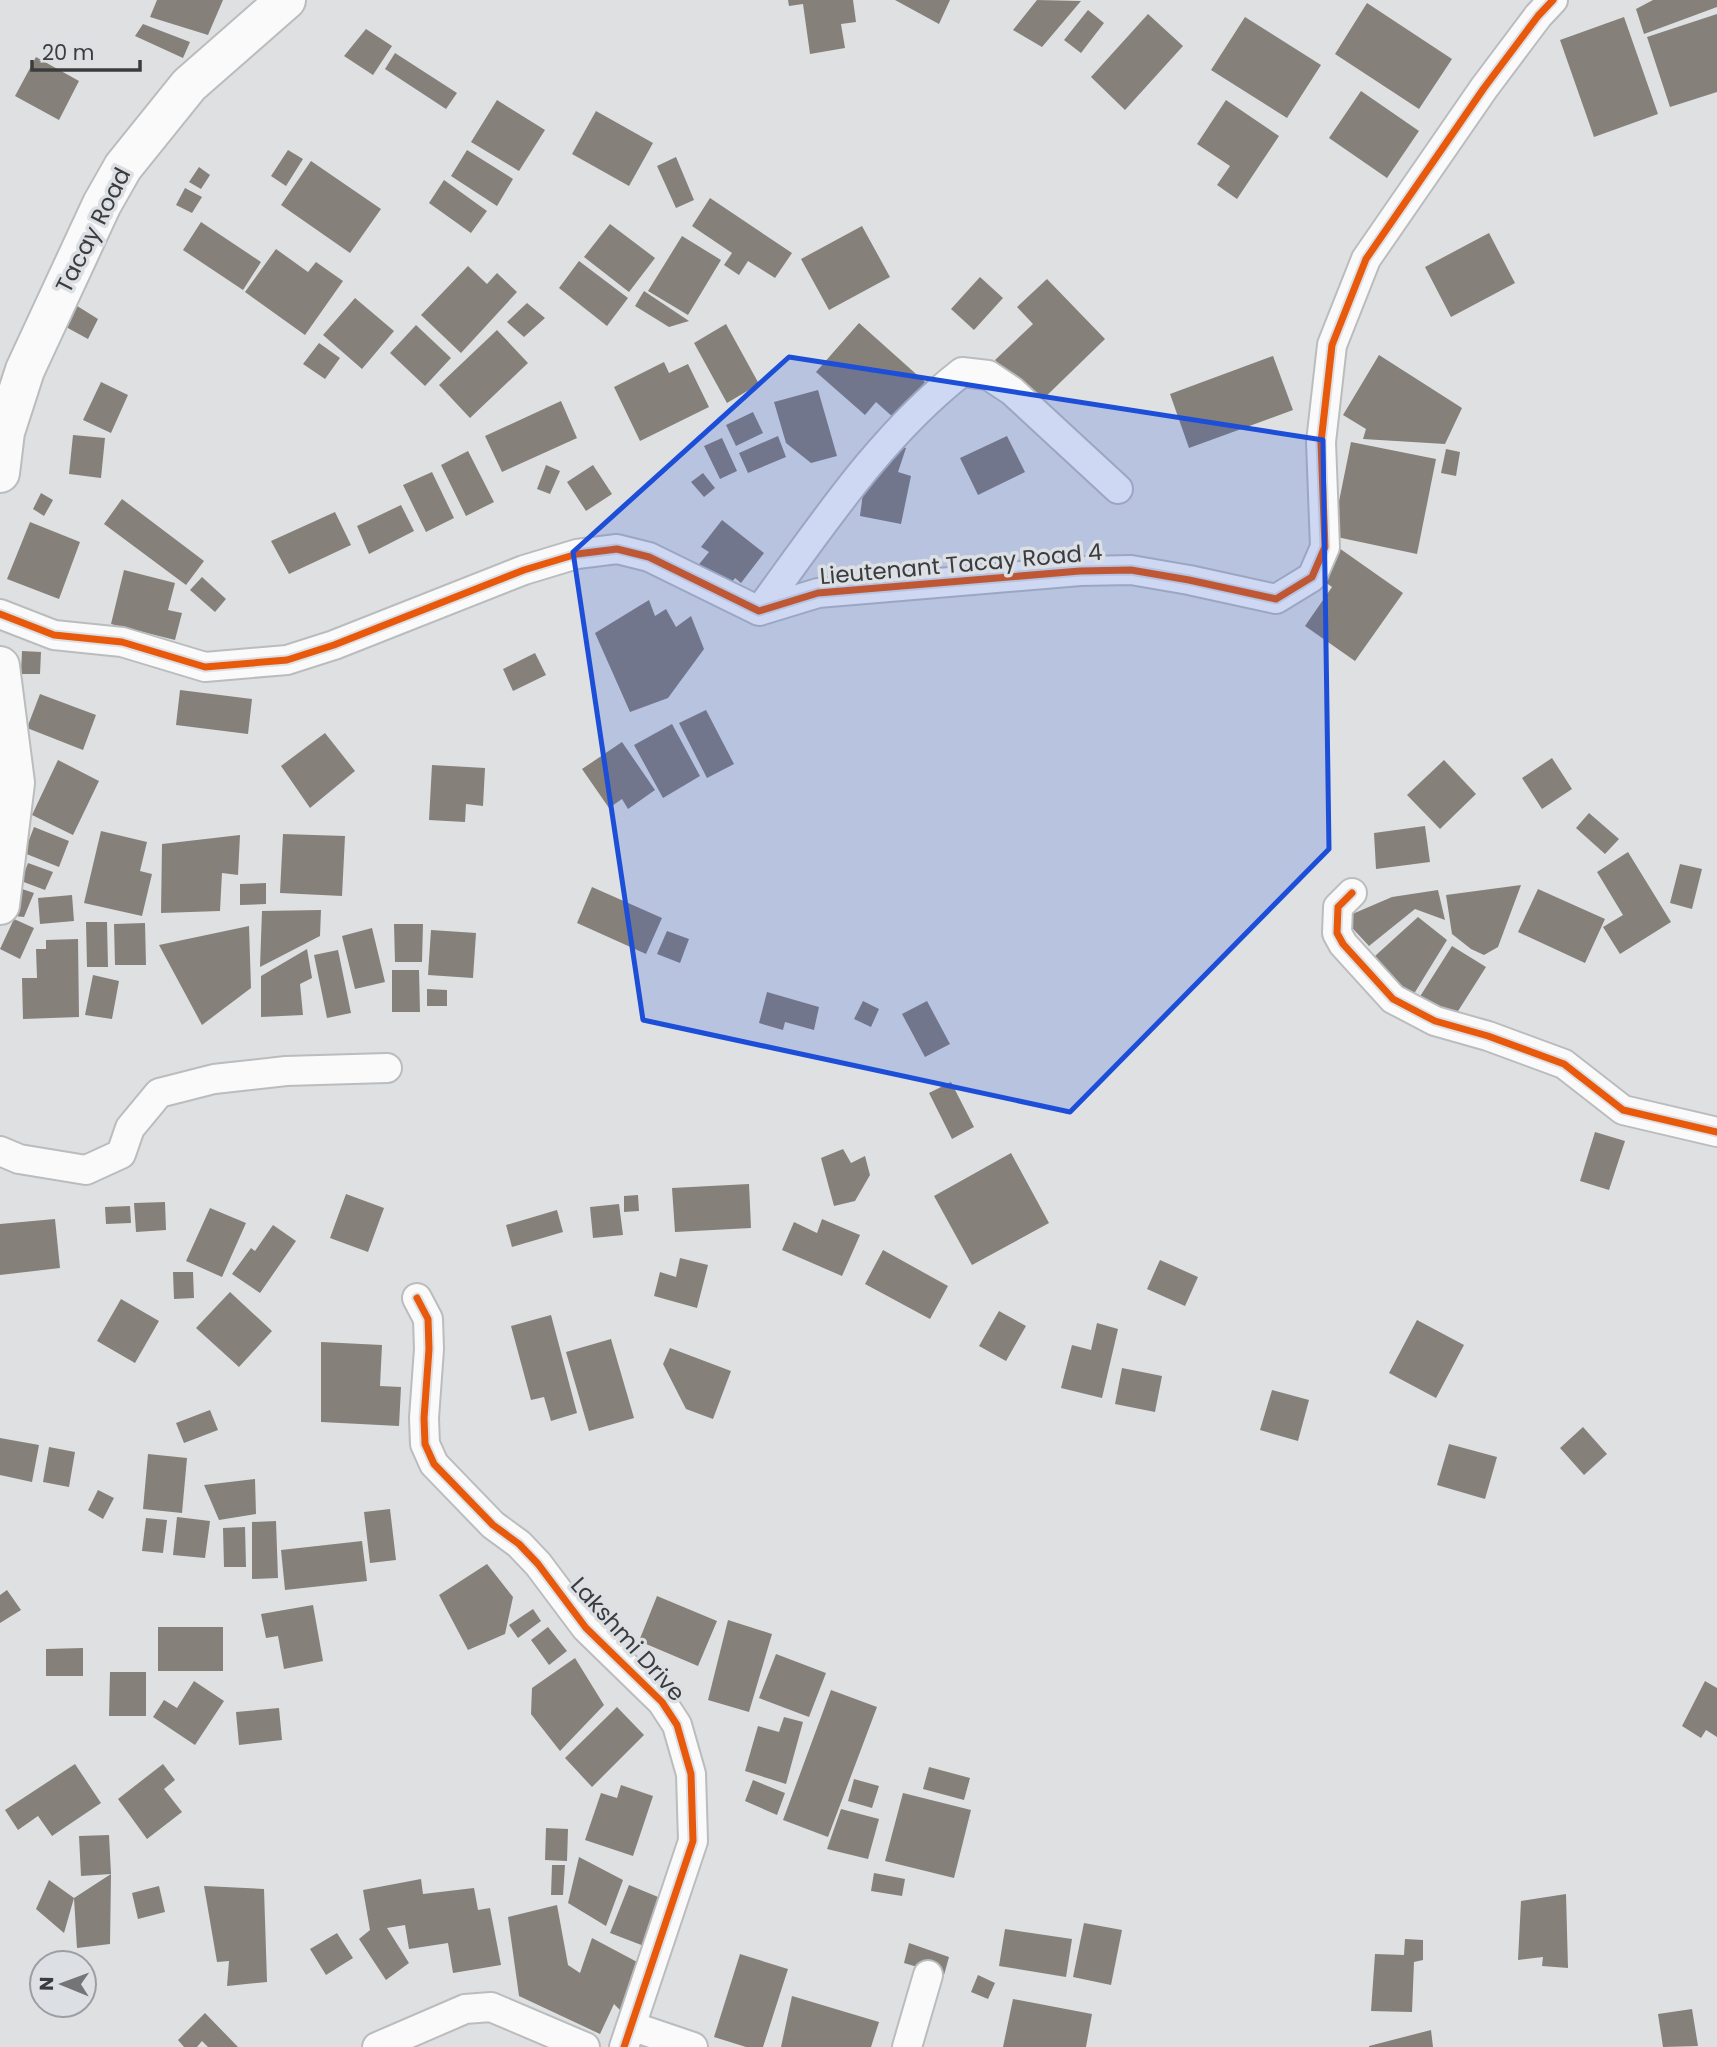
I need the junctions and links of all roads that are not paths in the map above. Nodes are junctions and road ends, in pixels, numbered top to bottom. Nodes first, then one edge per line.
1 (286, 0) edge
2 (1553, 0) edge
3 (0, 473) edge
4 (1118, 489) dead end
5 (760, 611) junction
6 (0, 614) edge
7 (0, 666) edge
8 (1352, 892) dead end
9 (0, 905) edge
10 (387, 1068) dead end
11 (1717, 1132) edge
12 (0, 1151) edge
13 (417, 1298) dead end
14 (928, 1975) dead end
15 (628, 2036) edge
16 (377, 2047) edge
17 (585, 2047) edge
18 (693, 2047) edge
19 (907, 2047) edge

1 - 3 main road, Tacay Road
2 - 5 street, Lieutenant Tacay Road 4
4 - 5 street
5 - 6 street
7 - 9 main road
8 - 11 street
10 - 12 street
13 - 15 street, Lakshmi Drive
14 - 19 street
15 - 18 street
16 - 17 street

